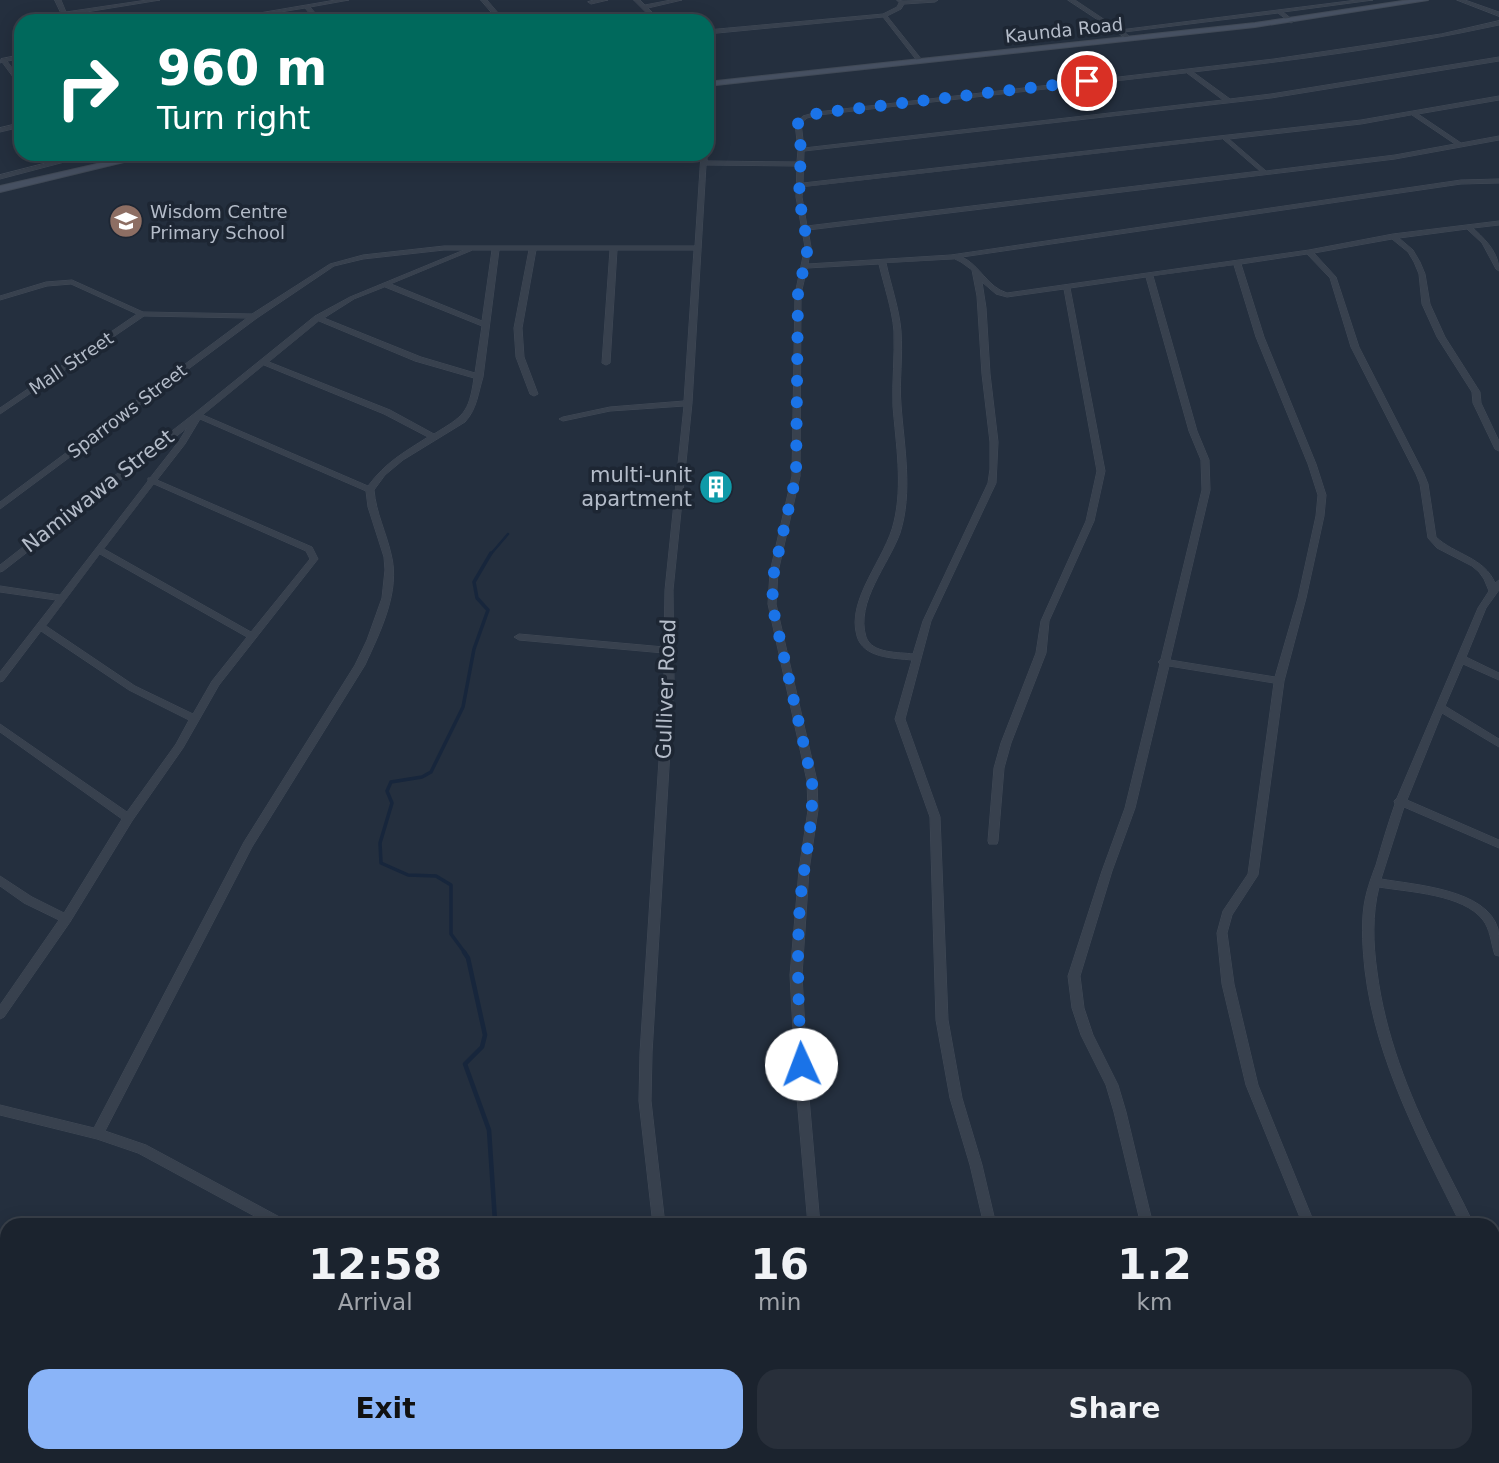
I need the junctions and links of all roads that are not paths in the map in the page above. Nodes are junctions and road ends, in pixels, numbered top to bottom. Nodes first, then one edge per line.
1 (58, 0) edge
2 (157, 0) edge
3 (346, 0) edge
4 (484, 0) edge
5 (605, 0) edge
6 (637, 0) edge
7 (679, 0) edge
8 (935, 0) edge
9 (1071, 0) edge
10 (1370, 0) edge
11 (1419, 0) edge
12 (1460, 0) edge
13 (591, 2) dead end
14 (901, 2) edge
15 (1392, 3) edge
16 (306, 6) junction
17 (645, 7) junction
18 (1279, 11) junction
19 (64, 13) joint
20 (258, 14) edge
21 (313, 14) edge
22 (497, 14) edge
23 (652, 14) edge
24 (1499, 14) edge
25 (884, 15) junction
26 (1254, 15) junction
27 (1291, 21) junction
28 (1499, 23) edge
29 (1265, 24) junction
30 (714, 31) edge
31 (1121, 31) junction
32 (1130, 39) junction
33 (1499, 59) edge
34 (2, 61) edge
35 (920, 61) junction
36 (1188, 71) junction
37 (14, 76) edge
38 (714, 83) edge
39 (1499, 98) edge
40 (1229, 101) junction
41 (1413, 113) junction
42 (1225, 138) junction
43 (1499, 138) edge
44 (1460, 145) junction
45 (801, 150) junction
46 (714, 159) edge
47 (62, 161) edge
48 (122, 161) edge
49 (704, 161) edge
50 (799, 164) junction
51 (1263, 171) junction
52 (0, 177) edge
53 (1499, 181) edge
54 (800, 185) junction
55 (0, 189) edge
56 (1499, 223) edge
57 (805, 228) junction
58 (1468, 228) junction
59 (1393, 236) junction
60 (478, 247) junction
61 (496, 248) junction
62 (533, 248) junction
63 (614, 248) junction
64 (699, 248) junction
65 (1309, 252) junction
66 (947, 257) junction
67 (882, 262) junction
68 (1237, 262) junction
69 (805, 266) junction
70 (1499, 269) edge
71 (975, 270) junction
72 (1149, 274) junction
73 (384, 284) junction
74 (1067, 288) junction
75 (0, 298) edge
76 (142, 314) junction
77 (254, 316) junction
78 (318, 318) junction
79 (486, 325) junction
80 (263, 362) junction
81 (606, 363) dead end
82 (479, 377) junction
83 (534, 394) dead end
84 (688, 403) junction
85 (0, 412) edge
86 (198, 415) junction
87 (563, 419) dead end
88 (433, 437) junction
89 (1499, 449) edge
90 (151, 480) junction
91 (369, 490) junction
92 (0, 506) edge
93 (99, 550) junction
94 (0, 569) edge
95 (1496, 587) edge
96 (0, 589) edge
97 (63, 598) junction
98 (41, 628) junction
99 (251, 636) junction
100 (519, 637) dead end
101 (669, 650) junction
102 (915, 657) junction
103 (1462, 659) junction
104 (1163, 662) junction
105 (1499, 677) edge
106 (0, 679) edge
107 (1279, 681) junction
108 (1441, 708) junction
109 (194, 718) junction
110 (0, 727) edge
111 (1499, 744) edge
112 (1399, 801) junction
113 (128, 818) junction
114 (993, 841) dead end
115 (1499, 844) edge
116 (0, 880) edge
117 (1376, 882) junction
118 (66, 919) junction
119 (1499, 952) edge
120 (0, 1014) edge
121 (0, 1110) edge
122 (97, 1134) junction
123 (271, 1218) edge
124 (658, 1218) edge
125 (813, 1218) edge
126 (988, 1218) edge
127 (1145, 1218) edge
128 (1306, 1218) edge
129 (1464, 1218) edge

1 - 19 street
2 - 19 street
3 - 16 street
4 - 22 street
5 - 13 street
6 - 17 street
7 - 17 street
8 - 14 street
9 - 31 street
10 - 18 street
11 - 15 main road, Kaunda Road
12 - 24 street
14 - 25 street
15 - 27 main road, Kaunda Road
16 - 20 street
16 - 21 street
17 - 23 street
18 - 26 street
18 - 27 street
25 - 30 street
25 - 35 street
26 - 29 street
26 - 31 street
27 - 29 main road, Kaunda Road
28 - 36 street
29 - 32 main road, Kaunda Road
31 - 32 street
32 - 35 main road, Kaunda Road
33 - 40 street
34 - 37 street
35 - 38 main road, Kaunda Road
36 - 40 street
36 - 45 street
39 - 41 street
40 - 45 street
41 - 42 street
41 - 44 street
42 - 51 street
42 - 54 street
43 - 44 street
44 - 51 street
45 - 50 street
46 - 50 street
47 - 52 street
48 - 55 main road
49 - 64 street, Gulliver Road
50 - 54 street
51 - 57 street
53 - 66 street
54 - 57 street
56 - 58 street
57 - 69 street
58 - 59 street
58 - 70 street
59 - 65 street
59 - 89 street
60 - 61 street, Sparrows Street
60 - 73 street, Namiwawa Street
60 - 77 street, Sparrows Street
61 - 62 street, Sparrows Street
61 - 79 street
62 - 63 street, Sparrows Street
62 - 83 street
63 - 64 street, Sparrows Street
63 - 81 street
64 - 84 street, Gulliver Road
65 - 68 street
65 - 95 street
66 - 67 street
66 - 71 street
67 - 69 street
67 - 102 street
68 - 72 street
68 - 107 street
69 - 125 street
71 - 74 street
71 - 102 street
72 - 74 street
72 - 104 street
73 - 78 street, Namiwawa Street
73 - 79 street
74 - 114 street
75 - 76 street
76 - 77 street
76 - 85 street, Mall Street
77 - 92 street, Sparrows Street
78 - 80 street, Namiwawa Street
78 - 82 street
79 - 82 street
80 - 86 street, Namiwawa Street
80 - 88 street
82 - 88 street
84 - 87 street
84 - 101 street, Gulliver Road
86 - 90 street
86 - 91 street
86 - 94 street, Namiwawa Street
88 - 91 street
90 - 93 street
90 - 99 street
91 - 122 street
93 - 97 street
93 - 99 street
95 - 103 street
96 - 97 street
97 - 98 street
98 - 106 street
98 - 109 street
99 - 109 street
100 - 101 street
101 - 124 street, Gulliver Road
102 - 126 street
103 - 105 street
103 - 108 street
104 - 107 street
104 - 127 street
107 - 128 street
108 - 111 street
108 - 112 street
109 - 113 street
110 - 113 street
112 - 115 street
112 - 117 street
113 - 118 street
116 - 118 street
117 - 119 street
117 - 129 street
118 - 120 street
121 - 122 street
122 - 123 street

